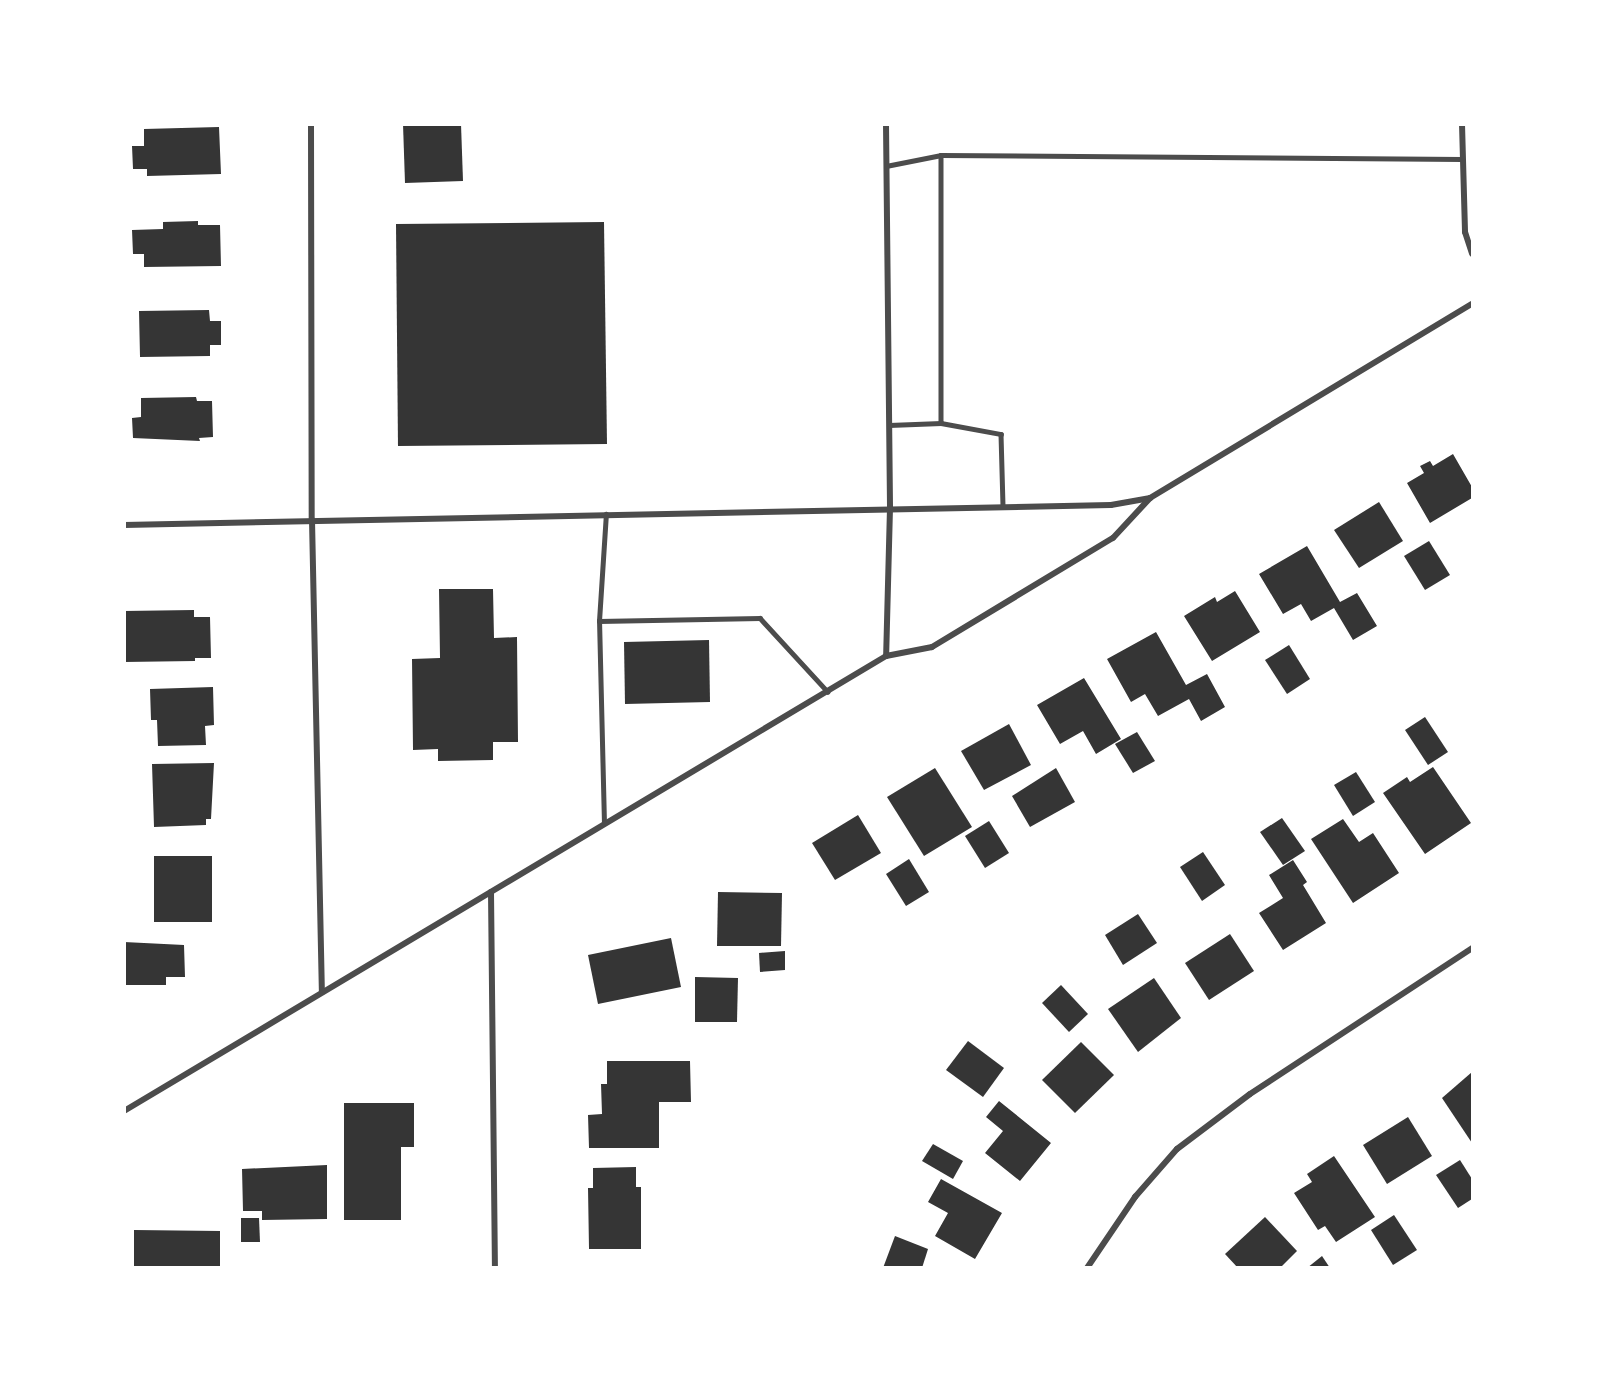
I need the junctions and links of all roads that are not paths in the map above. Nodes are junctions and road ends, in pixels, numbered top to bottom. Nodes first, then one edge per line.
1 (311, 124) edge
2 (886, 124) edge
3 (1462, 124) edge
4 (941, 155) junction
5 (1462, 159) junction
6 (886, 166) junction
7 (1473, 254) edge
8 (1473, 304) edge
9 (941, 423) junction
10 (889, 425) junction
11 (1150, 498) junction
12 (1003, 507) junction
13 (890, 508) junction
14 (606, 514) junction
15 (312, 520) junction
16 (124, 525) edge
17 (599, 621) junction
18 (886, 656) junction
19 (828, 692) junction
20 (604, 824) junction
21 (491, 892) junction
22 (1473, 948) edge
23 (322, 992) junction
24 (124, 1111) edge
25 (495, 1268) edge
26 (1087, 1268) edge

1 - 15 street
2 - 6 street
3 - 5 street
4 - 5 lane
4 - 6 lane
4 - 9 lane
5 - 7 street
6 - 10 street
8 - 11 street
9 - 10 lane
9 - 12 lane
10 - 13 street
11 - 12 street
11 - 18 street
12 - 13 street
13 - 14 street
13 - 18 street
14 - 15 street
14 - 17 lane
15 - 16 street
15 - 23 street
17 - 19 lane
17 - 20 lane
18 - 19 street
19 - 20 street
20 - 21 street
21 - 23 street
21 - 25 street
22 - 26 street
23 - 24 street

